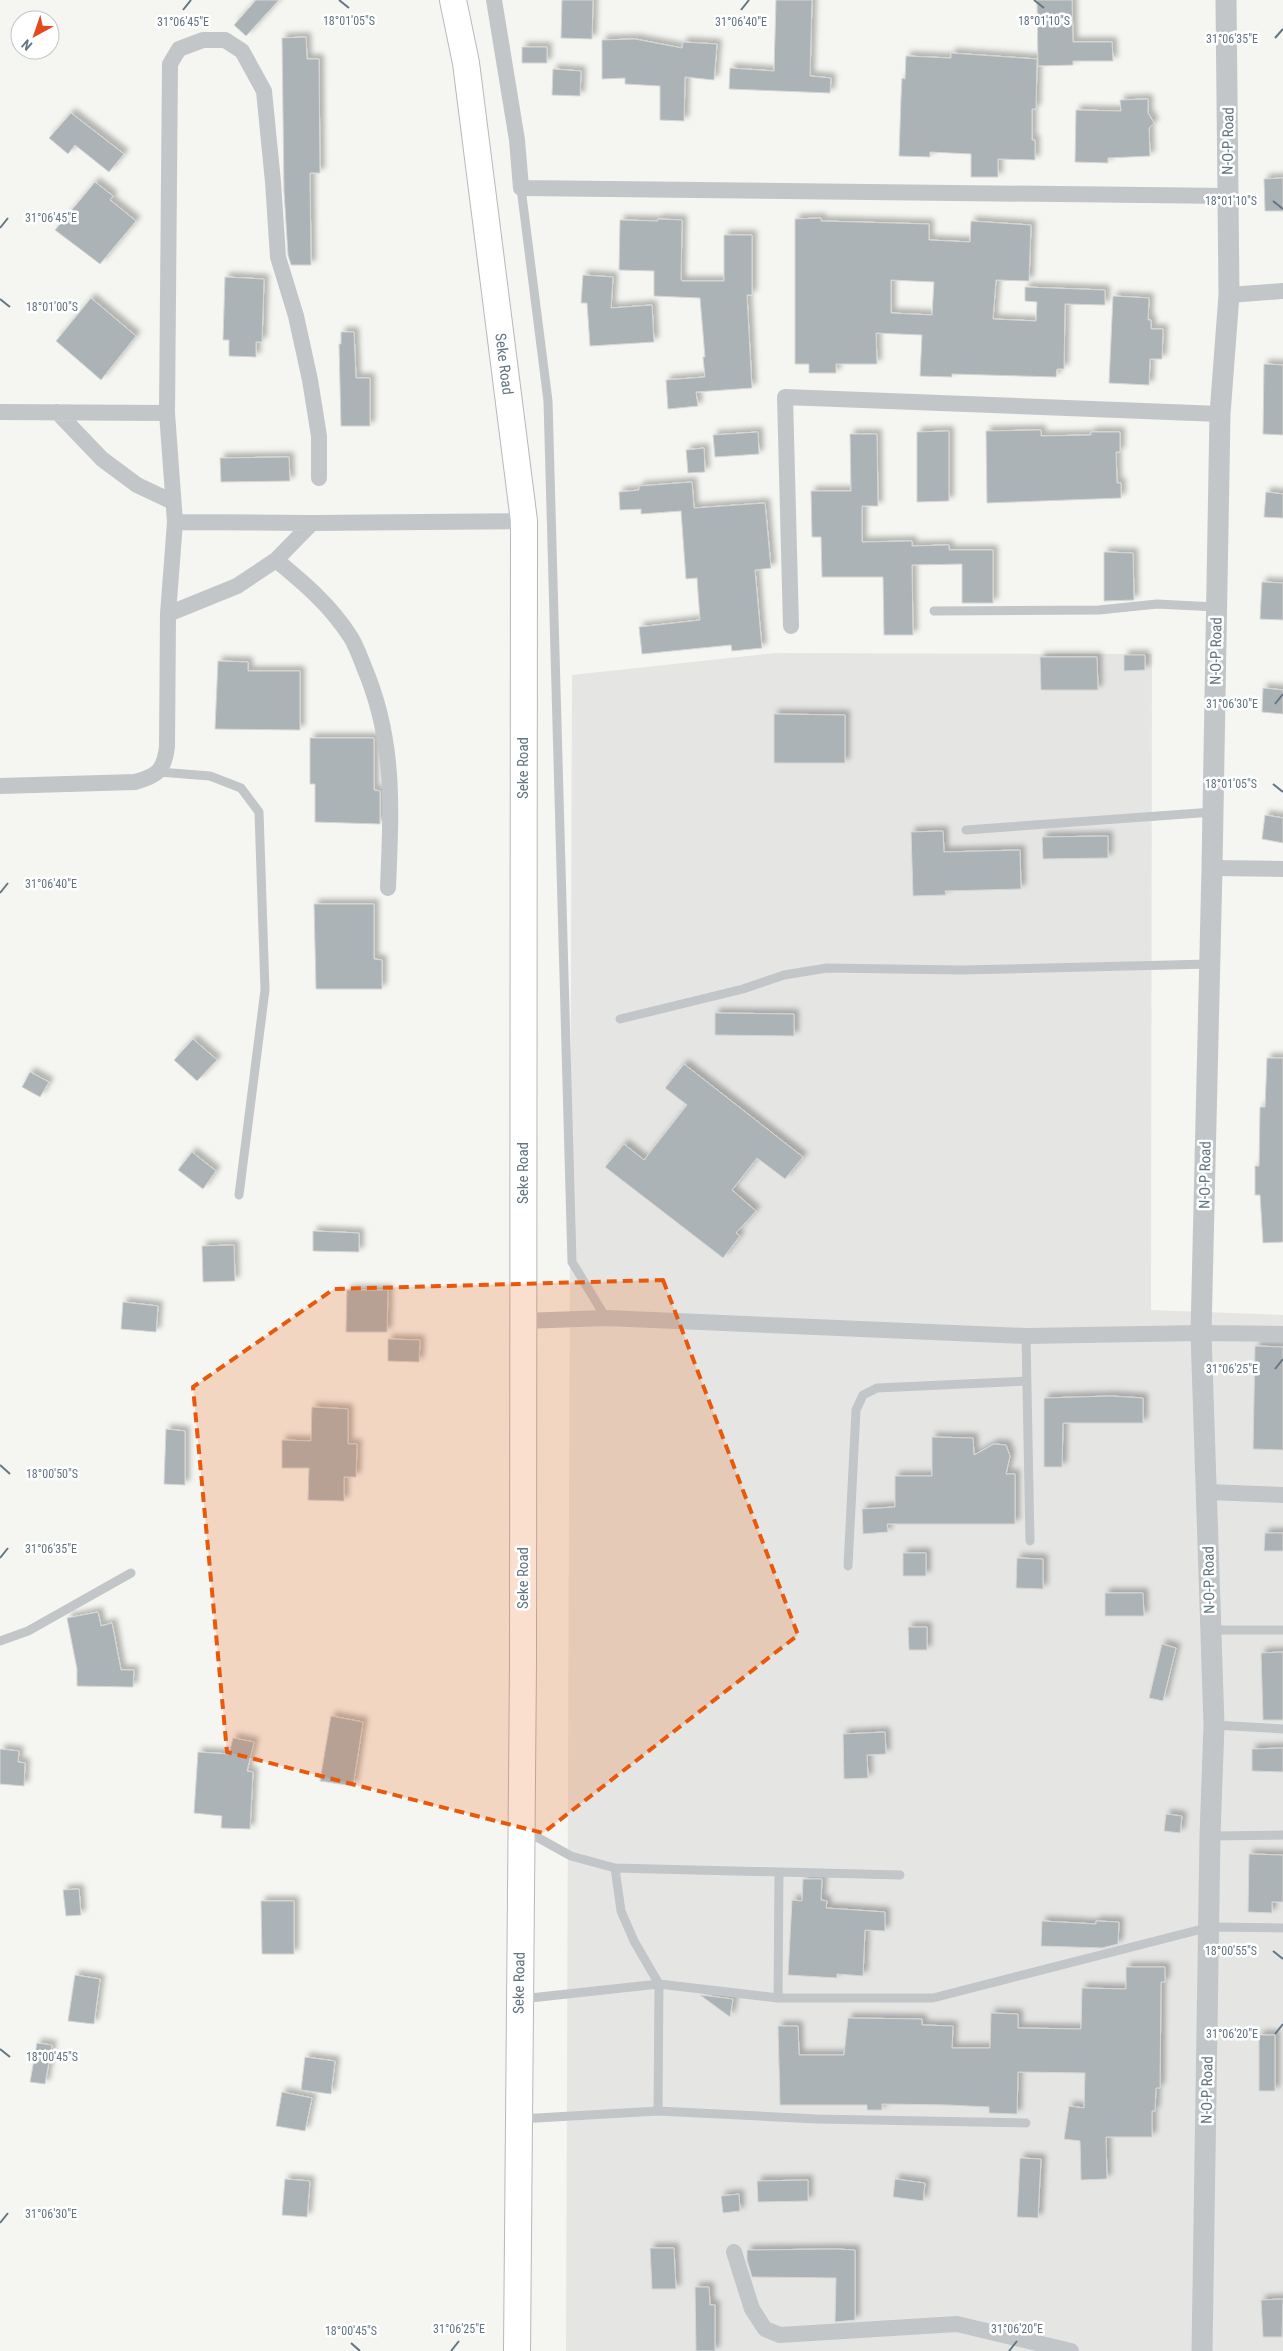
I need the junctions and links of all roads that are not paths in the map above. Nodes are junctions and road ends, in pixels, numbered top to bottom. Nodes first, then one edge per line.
1 (453, 0) edge
2 (494, 0) edge
3 (1226, 0) edge
4 (521, 188) junction
5 (1227, 196) junction
6 (1283, 292) edge
7 (1229, 295) junction
8 (0, 412) edge
9 (57, 412) junction
10 (167, 413) junction
11 (1220, 414) junction
12 (319, 478) dead end
13 (173, 502) junction
14 (524, 521) junction
15 (175, 522) junction
16 (312, 523) junction
17 (276, 560) junction
18 (1217, 607) junction
19 (934, 611) dead end
20 (168, 614) junction
21 (791, 626) dead end
22 (158, 772) junction
23 (0, 786) edge
24 (1214, 812) junction
25 (966, 830) dead end
26 (1212, 868) junction
27 (1283, 869) edge
28 (388, 888) dead end
29 (1210, 964) junction
30 (620, 1019) dead end
31 (239, 1195) dead end
32 (606, 1318) junction
33 (523, 1321) junction
34 (1201, 1333) junction
35 (1283, 1334) edge
36 (1026, 1336) junction
37 (1027, 1381) junction
38 (1207, 1492) junction
39 (1283, 1495) edge
40 (1030, 1541) dead end
41 (848, 1566) dead end
42 (131, 1573) dead end
43 (1210, 1630) junction
44 (1283, 1630) edge
45 (0, 1641) edge
46 (1214, 1725) junction
47 (1283, 1730) edge
48 (521, 1828) junction
49 (1283, 1835) edge
50 (1210, 1836) junction
51 (615, 1868) junction
52 (779, 1873) junction
53 (900, 1875) dead end
54 (1210, 1928) junction
55 (1283, 1928) edge
56 (659, 1984) junction
57 (778, 1998) junction
58 (519, 1999) junction
59 (658, 2111) junction
60 (520, 2119) junction
61 (1026, 2123) dead end
62 (734, 2252) dead end
63 (517, 2351) edge
64 (1071, 2351) edge
65 (1202, 2351) edge

1 - 14 main road, Seke Road
2 - 4 street
3 - 5 street, N-O-P Road
4 - 5 street
4 - 32 lane
5 - 7 street, N-O-P Road
6 - 7 street
7 - 11 street, N-O-P Road
8 - 9 street
9 - 10 street
9 - 13 street
10 - 12 street
10 - 13 street
11 - 18 street, N-O-P Road
11 - 21 street
13 - 15 street
14 - 16 street
14 - 33 main road, Seke Road
15 - 16 street
15 - 20 street
16 - 17 street
17 - 20 street
17 - 28 street
18 - 19 lane
18 - 24 street, N-O-P Road
20 - 22 street
22 - 23 street
22 - 31 lane
24 - 25 lane
24 - 26 street, N-O-P Road
26 - 27 street
26 - 29 street, N-O-P Road
29 - 30 lane
29 - 34 street, N-O-P Road
32 - 33 street
32 - 36 street
33 - 48 main road, Seke Road
34 - 35 street
34 - 36 street
34 - 38 street, N-O-P Road
36 - 37 lane
37 - 40 lane
37 - 41 lane
38 - 39 street
38 - 43 street, N-O-P Road
42 - 45 lane
43 - 44 lane
43 - 46 street, N-O-P Road
46 - 47 lane
46 - 50 street, N-O-P Road
48 - 51 lane
48 - 58 main road, Seke Road
49 - 50 lane
50 - 54 street, N-O-P Road
51 - 52 lane
51 - 56 lane
52 - 53 lane
52 - 57 lane
54 - 55 lane
54 - 57 lane
54 - 65 street, N-O-P Road
56 - 57 lane
56 - 58 lane
56 - 59 lane
58 - 60 main road, Seke Road
59 - 60 lane
59 - 61 lane
60 - 63 main road, Seke Road
62 - 64 street

